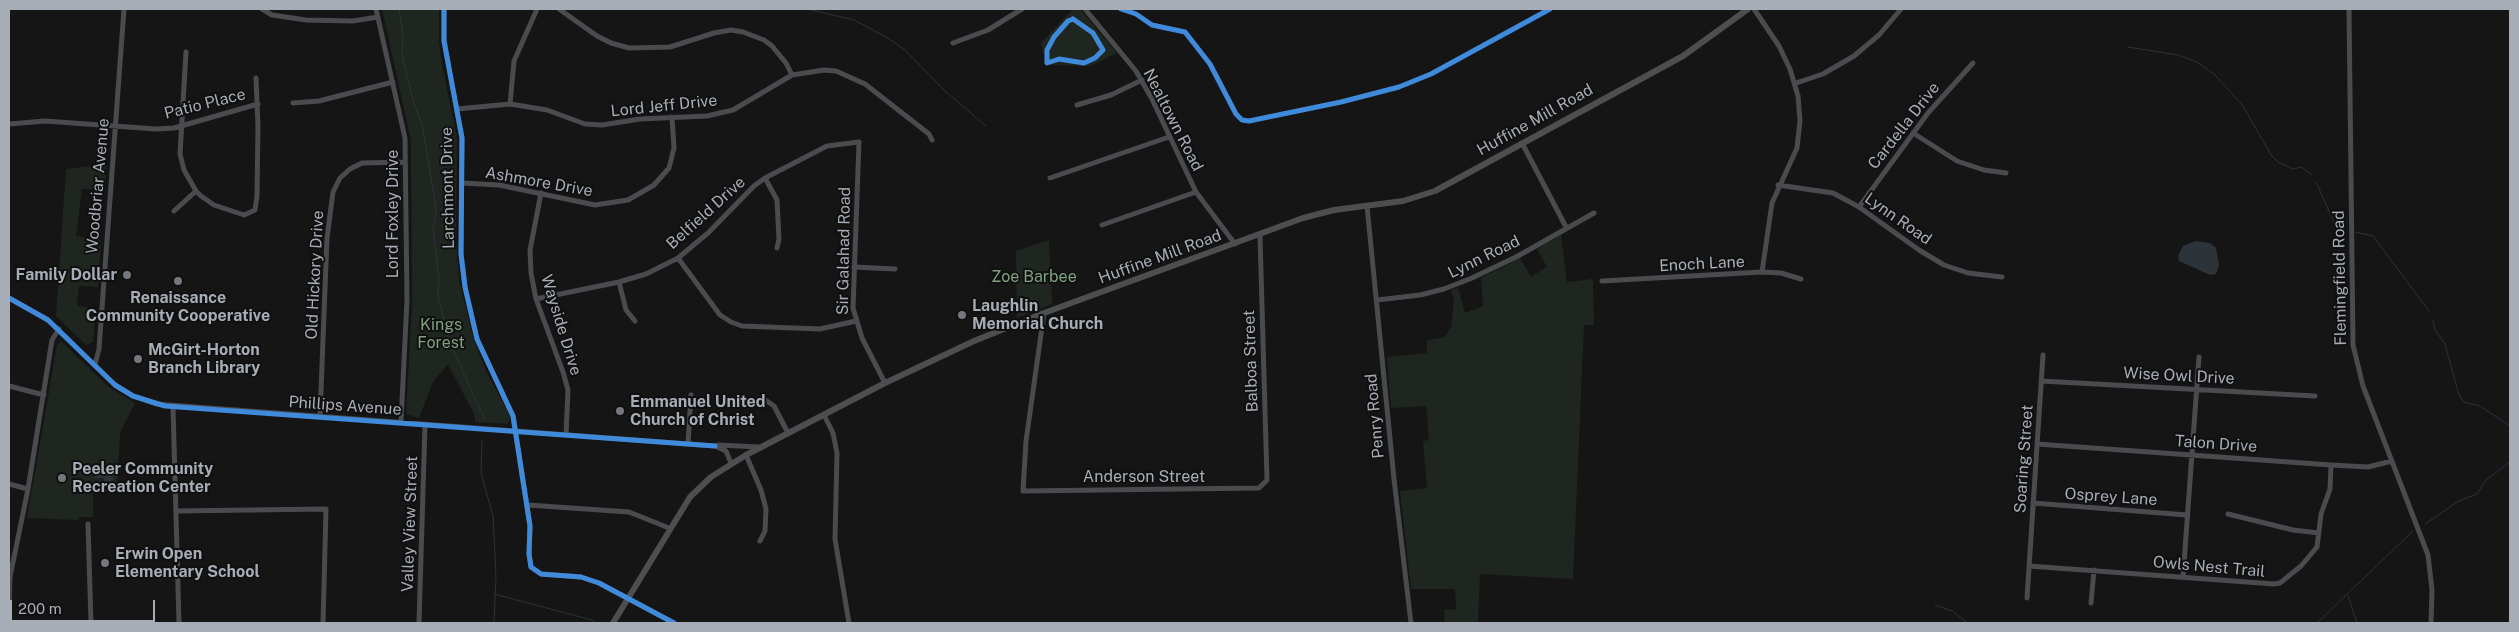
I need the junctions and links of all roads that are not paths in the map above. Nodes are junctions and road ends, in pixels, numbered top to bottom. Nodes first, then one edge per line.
1 (124, 9) edge
2 (262, 9) edge
3 (376, 9) edge
4 (444, 9) edge
5 (537, 9) edge
6 (559, 9) edge
7 (1022, 9) edge
8 (1085, 9) edge
9 (1748, 9) edge
10 (1754, 9) edge
11 (1902, 9) edge
12 (2349, 9) edge
13 (378, 17) junction
14 (953, 43) dead end
15 (186, 52) dead end
16 (1974, 63) dead end
17 (792, 74) junction
18 (256, 78) dead end
19 (1142, 80) junction
20 (393, 82) junction
21 (1796, 83) junction
22 (293, 103) dead end
23 (258, 104) junction
24 (510, 104) junction
25 (1077, 105) dead end
26 (457, 109) junction
27 (672, 117) junction
28 (9, 124) edge
29 (115, 126) junction
30 (182, 126) junction
31 (1913, 133) junction
32 (1169, 137) junction
33 (932, 140) dead end
34 (859, 142) joint
35 (1522, 143) junction
36 (405, 162) junction
37 (2006, 173) dead end
38 (765, 178) junction
39 (1050, 178) dead end
40 (462, 183) junction
41 (1778, 185) junction
42 (196, 191) junction
43 (1196, 192) junction
44 (541, 193) junction
45 (1367, 206) junction
46 (1859, 207) junction
47 (174, 211) dead end
48 (1594, 213) dead end
49 (1102, 224) dead end
50 (1566, 227) junction
51 (1260, 236) junction
52 (1235, 245) junction
53 (777, 248) dead end
54 (678, 258) junction
55 (854, 267) junction
56 (895, 269) dead end
57 (1762, 272) junction
58 (2002, 277) dead end
59 (1802, 279) dead end
60 (1602, 281) dead end
61 (619, 282) junction
62 (9, 298) edge
63 (536, 299) junction
64 (1377, 300) junction
65 (1044, 313) junction
66 (635, 320) dead end
67 (856, 321) junction
68 (58, 329) junction
69 (2043, 355) dead end
70 (2199, 357) dead end
71 (95, 364) junction
72 (2041, 381) junction
73 (885, 383) junction
74 (9, 386) edge
75 (2196, 390) junction
76 (44, 395) junction
77 (691, 395) dead end
78 (2315, 396) dead end
79 (764, 399) dead end
80 (173, 407) junction
81 (824, 415) junction
82 (320, 416) junction
83 (401, 422) junction
84 (425, 424) junction
85 (516, 432) junction
86 (788, 433) junction
87 (566, 435) junction
88 (688, 444) junction
89 (2037, 444) junction
90 (715, 446) junction
91 (761, 447) junction
92 (746, 455) junction
93 (2192, 455) junction
94 (2392, 462) junction
95 (732, 463) junction
96 (2331, 465) junction
97 (9, 484) edge
98 (1264, 485) joint
99 (28, 489) junction
100 (2034, 503) junction
101 (528, 505) junction
102 (176, 511) junction
103 (2228, 514) dead end
104 (2187, 515) junction
105 (88, 524) dead end
106 (669, 528) junction
107 (2320, 533) junction
108 (760, 541) dead end
109 (2029, 566) junction
110 (2094, 570) junction
111 (9, 577) edge
112 (2183, 577) junction
113 (628, 598) junction
114 (2027, 598) dead end
115 (2092, 603) dead end
116 (9, 608) edge
117 (91, 623) edge
118 (179, 623) edge
119 (322, 623) edge
120 (419, 623) edge
121 (614, 623) edge
122 (674, 623) edge
123 (849, 623) edge
124 (1411, 623) edge
125 (2431, 623) edge

1 - 29 street, Woodbriar Avenue
2 - 13 street
3 - 13 street, Lord Foxley Drive
4 - 26 street, Larchmont Drive
5 - 24 street
6 - 17 street
7 - 14 street
8 - 19 street, Nealtown Road
9 - 35 main road, Huffine Mill Road
10 - 21 street
11 - 21 street
12 - 94 street, Flemingfield Road
13 - 20 street, Lord Foxley Drive
15 - 30 street
16 - 31 street, Cardella Drive
17 - 27 street, Lord Jeff Drive
17 - 33 street, Lord Jeff Drive
18 - 23 street
19 - 25 street
19 - 32 street, Nealtown Road
20 - 22 street
20 - 36 street, Lord Foxley Drive
21 - 41 street
23 - 30 street, Patio Place
23 - 42 street
24 - 26 street, Lord Jeff Drive
24 - 27 street, Lord Jeff Drive
26 - 40 street, Larchmont Drive
27 - 44 street, Ashmore Drive
28 - 29 street, Patio Place
29 - 30 street, Patio Place
29 - 71 street, Woodbriar Avenue
30 - 42 street
31 - 37 street
31 - 46 street, Cardella Drive
32 - 39 street
32 - 43 street, Nealtown Road
34 - 38 street, Belfield Drive
34 - 55 street, Sir Galahad Road
35 - 45 main road, Huffine Mill Road
35 - 50 street
36 - 82 street, Old Hickory Drive
36 - 83 street, Lord Foxley Drive
38 - 53 street
38 - 54 street, Belfield Drive
40 - 44 street, Ashmore Drive
40 - 85 street, Larchmont Drive
41 - 46 street, Lynn Road
41 - 57 street
42 - 47 street
43 - 49 street
43 - 52 street, Nealtown Road
44 - 63 street, Wayside Drive
45 - 51 main road, Huffine Mill Road
45 - 64 street, Penry Road
46 - 58 street, Lynn Road
48 - 50 street, Lynn Road
50 - 64 street, Lynn Road
51 - 52 main road, Huffine Mill Road
51 - 98 street, Balboa Street
52 - 65 main road, Huffine Mill Road
54 - 61 street, Belfield Drive
54 - 67 street
55 - 56 street
55 - 67 street, Sir Galahad Road
57 - 59 street, Enoch Lane
57 - 60 street, Enoch Lane
61 - 63 street, Belfield Drive
61 - 66 street
62 - 68 street, Phillips Avenue
63 - 87 street, Wayside Drive
64 - 124 street, Penry Road
65 - 73 main road, Huffine Mill Road
65 - 98 street, Anderson Street
67 - 73 street, Sir Galahad Road
68 - 71 street, Phillips Avenue
68 - 76 street
69 - 72 street, Soaring Street
70 - 75 street
71 - 80 street, Phillips Avenue
72 - 75 street, Wise Owl Drive
72 - 89 street, Soaring Street
73 - 81 main road, Huffine Mill Road
74 - 76 street
75 - 78 street, Wise Owl Drive
75 - 93 street
76 - 99 street
77 - 88 street
79 - 86 street
80 - 82 street, Phillips Avenue
80 - 102 street
81 - 86 main road, Huffine Mill Road
81 - 123 street
82 - 83 street, Phillips Avenue
83 - 84 street, Phillips Avenue
84 - 85 street, Phillips Avenue
84 - 120 street, Valley View Street
85 - 87 street, Phillips Avenue
85 - 101 street, Larchmont Drive
86 - 91 main road, Huffine Mill Road
87 - 88 street, Phillips Avenue
88 - 90 street, Phillips Avenue
89 - 93 street, Talon Drive
89 - 100 street, Soaring Street
90 - 91 street, Phillips Avenue
90 - 95 street
91 - 92 main road, Huffine Mill Road
92 - 95 main road, Huffine Mill Road
92 - 108 street
93 - 96 street, Talon Drive
93 - 104 street
94 - 96 street, Talon Drive
94 - 125 street, Flemingfield Road
95 - 106 main road, Huffine Mill Road
96 - 107 street, Owls Nest Trail
97 - 99 street
99 - 111 street
100 - 104 street, Osprey Lane
100 - 109 street, Soaring Street
101 - 106 street
101 - 113 street, Larchmont Drive
102 - 118 street
102 - 119 street
103 - 107 street
104 - 112 street
105 - 117 street
106 - 113 main road, Huffine Mill Road
107 - 112 street, Owls Nest Trail
109 - 110 street, Owls Nest Trail
109 - 114 street, Soaring Street
110 - 112 street, Owls Nest Trail
110 - 115 street
111 - 116 street
113 - 121 main road, Huffine Mill Road
113 - 122 street

